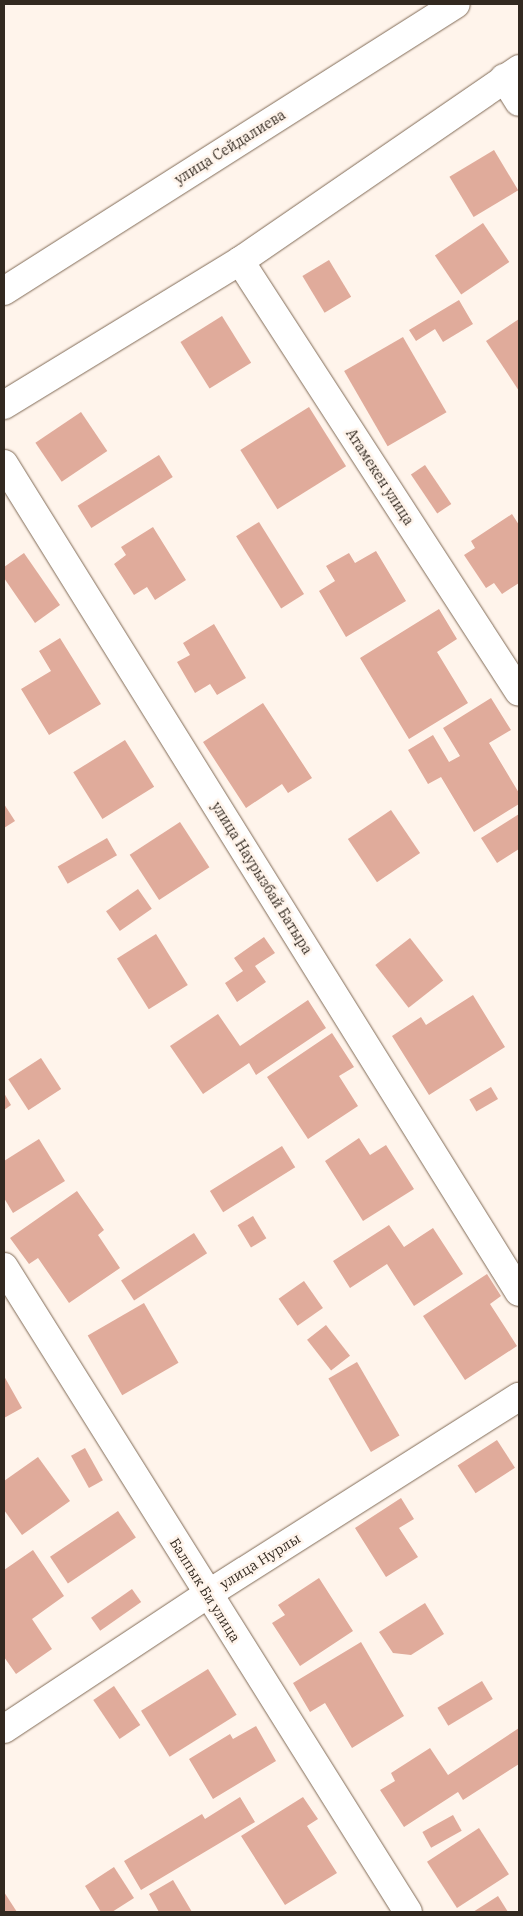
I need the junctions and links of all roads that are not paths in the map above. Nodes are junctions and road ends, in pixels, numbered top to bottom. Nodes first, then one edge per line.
1 (456, 4) edge
2 (512, 73) edge
3 (519, 102) edge
4 (240, 261) junction
5 (4, 291) edge
6 (4, 405) edge
7 (4, 464) edge
8 (519, 692) edge
9 (4, 1267) edge
10 (519, 1292) edge
11 (519, 1397) edge
12 (208, 1594) junction
13 (4, 1729) edge
14 (408, 1912) edge

1 - 5 street, улица Сейдалиева
2 - 3 street
2 - 4 street
4 - 6 street
4 - 8 street, Атамекен улица
7 - 10 street, улица Наурызбай Батыра
9 - 12 street, Балпык Би улица
11 - 12 street, улица Нурлы
12 - 13 street, улица Нурлы
12 - 14 street, Балпык Би улица

